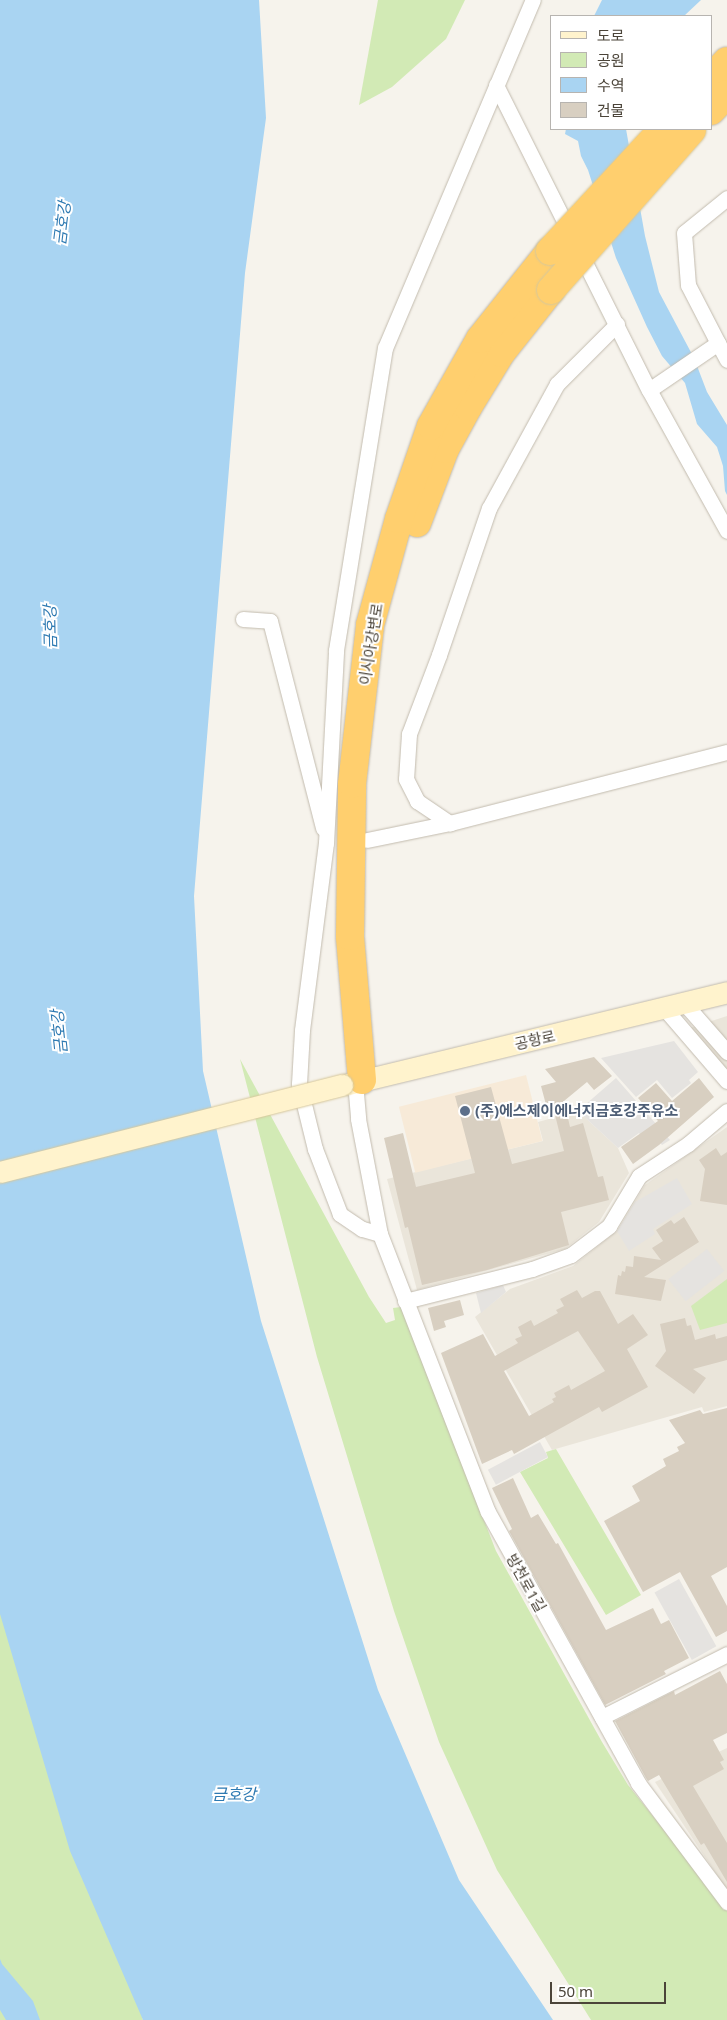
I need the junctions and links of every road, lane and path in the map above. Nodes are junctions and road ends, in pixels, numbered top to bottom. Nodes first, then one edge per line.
1 (533, 0) edge
2 (727, 61) edge
3 (712, 77) edge
4 (496, 85) junction
5 (727, 94) edge
6 (712, 110) edge
7 (662, 130) edge
8 (691, 130) edge
9 (727, 198) edge
10 (617, 324) junction
11 (718, 344) junction
12 (727, 360) edge
13 (650, 389) junction
14 (727, 531) edge
15 (243, 619) dead end
16 (727, 752) edge
17 (450, 823) junction
18 (367, 840) junction
19 (326, 843) junction
20 (727, 992) edge
21 (675, 1006) junction
22 (727, 1052) edge
23 (359, 1081) junction
24 (727, 1081) edge
25 (727, 1112) edge
26 (0, 1172) edge
27 (380, 1234) junction
28 (405, 1301) junction
29 (727, 1654) edge
30 (602, 1717) junction
31 (727, 1902) edge

1 - 4 street
2 - 3 highway
4 - 10 street
4 - 19 street
5 - 6 highway
7 - 23 highway, 이시아강변로, bridge
8 - 18 highway, 이시아강변로, bridge
9 - 11 street
10 - 13 street
10 - 17 street
11 - 12 street
11 - 13 street
13 - 14 street
15 - 19 street
16 - 17 street
17 - 18 street
18 - 23 highway, 이시아강변로
19 - 27 street
20 - 21 main road, 공항로
21 - 22 street
21 - 23 main road, 공항로
21 - 24 street
23 - 26 main road, 공항로, bridge
23 - 27 street, 방천로1길
25 - 28 street
27 - 28 street, 방천로1길
28 - 30 street, 방천로1길
29 - 30 street
30 - 31 street, 방천로1길

